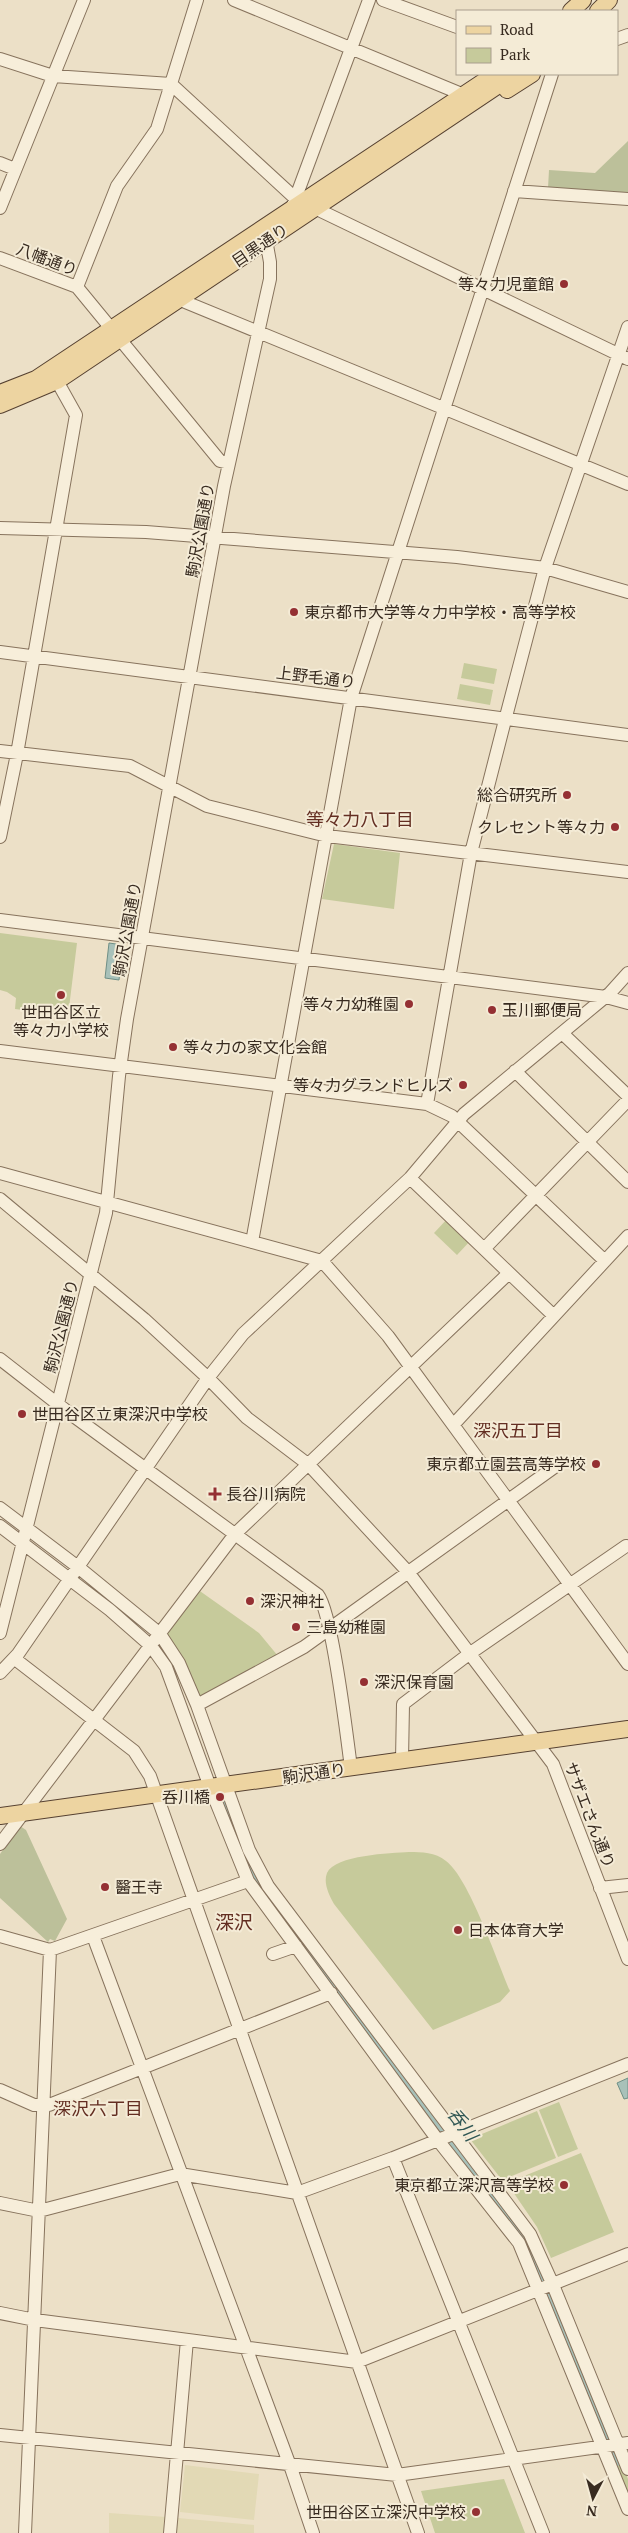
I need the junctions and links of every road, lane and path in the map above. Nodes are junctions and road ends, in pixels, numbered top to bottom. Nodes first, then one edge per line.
1 (84, 0) edge
2 (197, 0) edge
3 (234, 0) edge
4 (369, 0) edge
5 (382, 0) edge
6 (569, 0) edge
7 (583, 0) edge
8 (595, 0) edge
9 (609, 0) edge
10 (559, 10) edge
11 (572, 10) edge
12 (585, 10) edge
13 (599, 10) edge
14 (456, 27) edge
15 (351, 48) junction
16 (0, 59) edge
17 (478, 75) edge
18 (494, 75) edge
19 (514, 75) edge
20 (530, 75) edge
21 (552, 75) edge
22 (53, 76) junction
23 (171, 84) junction
24 (464, 95) junction
25 (450, 119) junction
26 (0, 163) edge
27 (16, 169) junction
28 (514, 191) junction
29 (628, 199) edge
30 (301, 204) junction
31 (0, 208) edge
32 (284, 228) junction
33 (265, 234) junction
34 (0, 258) edge
35 (77, 287) junction
36 (482, 290) junction
37 (178, 300) junction
38 (628, 327) edge
39 (257, 332) junction
40 (115, 333) junction
41 (623, 357) edge
42 (57, 381) junction
43 (0, 393) edge
44 (0, 405) edge
45 (444, 408) junction
46 (229, 464) junction
47 (581, 464) junction
48 (628, 484) edge
49 (0, 528) edge
50 (56, 530) junction
51 (215, 537) junction
52 (398, 552) junction
53 (545, 568) junction
54 (628, 592) edge
55 (0, 652) edge
56 (33, 656) junction
57 (189, 677) junction
58 (351, 698) junction
59 (505, 720) junction
60 (628, 735) edge
61 (0, 752) edge
62 (17, 754) junction
63 (170, 785) junction
64 (327, 836) junction
65 (0, 837) edge
66 (471, 853) junction
67 (628, 872) edge
68 (0, 920) edge
69 (142, 938) junction
70 (304, 959) junction
71 (628, 973) edge
72 (449, 977) junction
73 (606, 996) junction
74 (628, 1003) edge
75 (562, 1033) junction
76 (0, 1050) edge
77 (121, 1066) junction
78 (515, 1072) junction
79 (280, 1087) junction
80 (628, 1098) edge
81 (427, 1104) junction
82 (457, 1121) junction
83 (587, 1142) junction
84 (0, 1173) edge
85 (410, 1178) junction
86 (628, 1182) edge
87 (536, 1195) junction
88 (0, 1199) edge
89 (107, 1203) junction
90 (628, 1236) edge
91 (252, 1242) junction
92 (485, 1248) junction
93 (322, 1261) junction
94 (605, 1261) junction
95 (509, 1273) junction
96 (90, 1276) junction
97 (554, 1316) junction
98 (0, 1359) edge
99 (411, 1367) junction
100 (208, 1378) junction
101 (58, 1403) junction
102 (454, 1424) junction
103 (308, 1465) junction
104 (556, 1466) dead end
105 (147, 1470) junction
106 (509, 1500) junction
107 (0, 1508) edge
108 (0, 1526) edge
109 (26, 1529) junction
110 (236, 1534) junction
111 (23, 1544) junction
112 (626, 1546) dead end
113 (78, 1567) junction
114 (408, 1572) junction
115 (70, 1580) junction
116 (570, 1585) junction
117 (329, 1629) junction
118 (0, 1633) edge
119 (160, 1634) junction
120 (151, 1646) junction
121 (469, 1654) junction
122 (15, 1659) junction
123 (628, 1664) edge
124 (0, 1674) edge
125 (197, 1705) junction
126 (95, 1720) junction
127 (628, 1729) edge
128 (537, 1743) junction
129 (402, 1760) junction
130 (351, 1768) junction
131 (217, 1786) junction
132 (157, 1794) junction
133 (24, 1813) junction
134 (0, 1816) edge
135 (0, 1844) edge
136 (248, 1881) junction
137 (628, 1885) edge
138 (600, 1888) junction
139 (194, 1900) junction
140 (0, 1936) edge
141 (93, 1936) junction
142 (296, 1946) junction
143 (50, 1950) junction
144 (273, 1954) dead end
145 (628, 1959) edge
146 (331, 1993) junction
147 (240, 2029) junction
148 (628, 2064) edge
149 (141, 2068) junction
150 (0, 2090) edge
151 (43, 2106) junction
152 (446, 2136) junction
153 (393, 2158) junction
154 (180, 2174) junction
155 (297, 2193) junction
156 (0, 2203) edge
157 (39, 2211) junction
158 (628, 2254) edge
159 (546, 2288) junction
160 (0, 2313) edge
161 (35, 2320) junction
162 (459, 2322) junction
163 (187, 2340) junction
164 (245, 2347) junction
165 (357, 2362) junction
166 (0, 2436) edge
167 (29, 2438) junction
168 (614, 2445) edge
169 (177, 2453) junction
170 (513, 2458) junction
171 (290, 2464) junction
172 (628, 2469) edge
173 (397, 2475) junction
174 (628, 2509) edge
175 (25, 2533) edge
176 (170, 2533) edge
177 (313, 2533) edge
178 (418, 2533) edge
179 (543, 2533) edge

1 - 22 street
2 - 23 street
3 - 15 street
4 - 15 street
5 - 14 street
6 - 10 main road
7 - 11 main road
8 - 12 main road
9 - 13 main road
15 - 24 street
15 - 30 street
16 - 22 street
17 - 24 main road
18 - 24 main road, 目黒通り
19 - 25 main road, 目黒通り
20 - 25 main road
21 - 28 street
22 - 23 street
22 - 27 street
23 - 30 street
23 - 35 street
24 - 30 main road, 目黒通り
25 - 30 main road, 目黒通り
26 - 27 street
27 - 31 street
28 - 29 street
28 - 36 street
30 - 32 main road, 目黒通り
30 - 32 street
30 - 33 main road, 目黒通り
30 - 36 street
32 - 33 main road, 目黒通り
33 - 37 main road, 目黒通り
33 - 39 street, 駒沢公園通り
33 - 40 main road, 目黒通り
34 - 35 street, 八幡通り
35 - 40 street, 八幡通り
36 - 41 street
36 - 45 street
37 - 39 street
37 - 40 main road, 目黒通り
38 - 41 street
39 - 45 street
39 - 46 street, 駒沢公園通り
40 - 42 main road, 目黒通り
40 - 43 main road, 目黒通り
40 - 46 street, 八幡通り
41 - 47 street
42 - 44 main road, 目黒通り
42 - 50 street
45 - 47 street
45 - 52 street
46 - 51 street, 駒沢公園通り
47 - 48 street
47 - 53 street
49 - 50 street
50 - 51 street
50 - 56 street
51 - 52 street
51 - 57 street, 駒沢公園通り
52 - 53 street
52 - 58 street
53 - 54 street
53 - 59 street
55 - 56 street, 上野毛通り
56 - 57 street, 上野毛通り
56 - 62 street
57 - 58 street, 上野毛通り
57 - 63 street, 駒沢公園通り
58 - 59 street, 上野毛通り
58 - 64 street
59 - 60 street, 上野毛通り
59 - 66 street
61 - 62 street
62 - 63 street
62 - 65 street
63 - 64 street
63 - 69 street, 駒沢公園通り
64 - 66 street
64 - 70 street
66 - 67 street
66 - 72 street
68 - 69 street
69 - 70 street
69 - 77 street, 駒沢公園通り
70 - 72 street
70 - 79 street
71 - 73 street
72 - 73 street
72 - 81 street
73 - 74 street
73 - 75 street
75 - 78 street
75 - 80 street
76 - 77 street
77 - 79 street
77 - 89 street, 駒沢公園通り
78 - 82 street
78 - 83 street
79 - 81 street
79 - 91 street
80 - 83 street
81 - 82 street
82 - 85 street
82 - 87 street
83 - 86 street
83 - 87 street
84 - 89 street
85 - 92 street
85 - 93 street
87 - 92 street
87 - 94 street
88 - 96 street, サザエさん通り
89 - 91 street
89 - 96 street, 駒沢公園通り
90 - 94 street
91 - 93 street
92 - 95 street
93 - 99 street
93 - 100 street
94 - 97 street
95 - 97 street
95 - 99 street
96 - 100 street, サザエさん通り
96 - 101 street, 駒沢公園通り
97 - 102 street
98 - 101 street
99 - 102 street
99 - 103 street
100 - 103 street, サザエさん通り
100 - 105 street
101 - 105 street
101 - 109 street, 駒沢公園通り
102 - 106 street
103 - 110 street
103 - 114 street, サザエさん通り
104 - 106 street
105 - 110 street
105 - 113 street
106 - 114 street
106 - 116 street
107 - 109 street
108 - 111 street
109 - 111 street, 駒沢公園通り
109 - 113 street
110 - 117 street
110 - 119 street
111 - 115 street
111 - 118 street, 駒沢公園通り
112 - 116 street
113 - 115 street
113 - 119 street
114 - 117 street
114 - 121 street, サザエさん通り
115 - 120 street
115 - 122 street
116 - 121 street
116 - 123 street
117 - 125 street
117 - 130 street
119 - 120 street
119 - 125 street
120 - 126 street
120 - 131 street
121 - 128 street, サザエさん通り
121 - 129 street
122 - 124 street
122 - 126 street
125 - 131 street
126 - 132 street
126 - 133 street
127 - 128 main road, 駒沢通り
128 - 129 main road, 駒沢通り
128 - 138 street, サザエさん通り
129 - 130 main road, 駒沢通り
130 - 131 main road, 駒沢通り
131 - 132 main road, 駒沢通り
131 - 136 street
131 - 152 street
132 - 133 main road, 駒沢通り
132 - 139 street
133 - 134 main road, 駒沢通り
133 - 135 street
136 - 139 street
136 - 142 street
137 - 138 street
138 - 145 street, サザエさん通り
139 - 141 street
139 - 147 street
140 - 143 street
141 - 143 street
141 - 149 street
142 - 144 street
142 - 146 street
143 - 151 street
146 - 147 street
146 - 152 street
147 - 149 street
147 - 155 street
148 - 152 street
149 - 151 street
149 - 154 street
150 - 151 street
151 - 157 street
152 - 153 street
152 - 159 street
152 - 159 street
153 - 155 street
153 - 162 street
154 - 155 street
154 - 157 street
154 - 164 street
155 - 165 street
156 - 157 street
157 - 161 street
158 - 159 street
159 - 162 street
159 - 168 street
160 - 161 street
161 - 163 street
161 - 167 street
162 - 165 street
162 - 170 street
163 - 164 street
163 - 169 street
164 - 165 street
164 - 171 street
165 - 173 street
166 - 167 street
167 - 169 street
167 - 175 street
168 - 170 street
168 - 172 street
168 - 174 street
169 - 171 street
169 - 176 street
170 - 173 street
170 - 179 street
171 - 173 street
171 - 177 street
173 - 178 street

